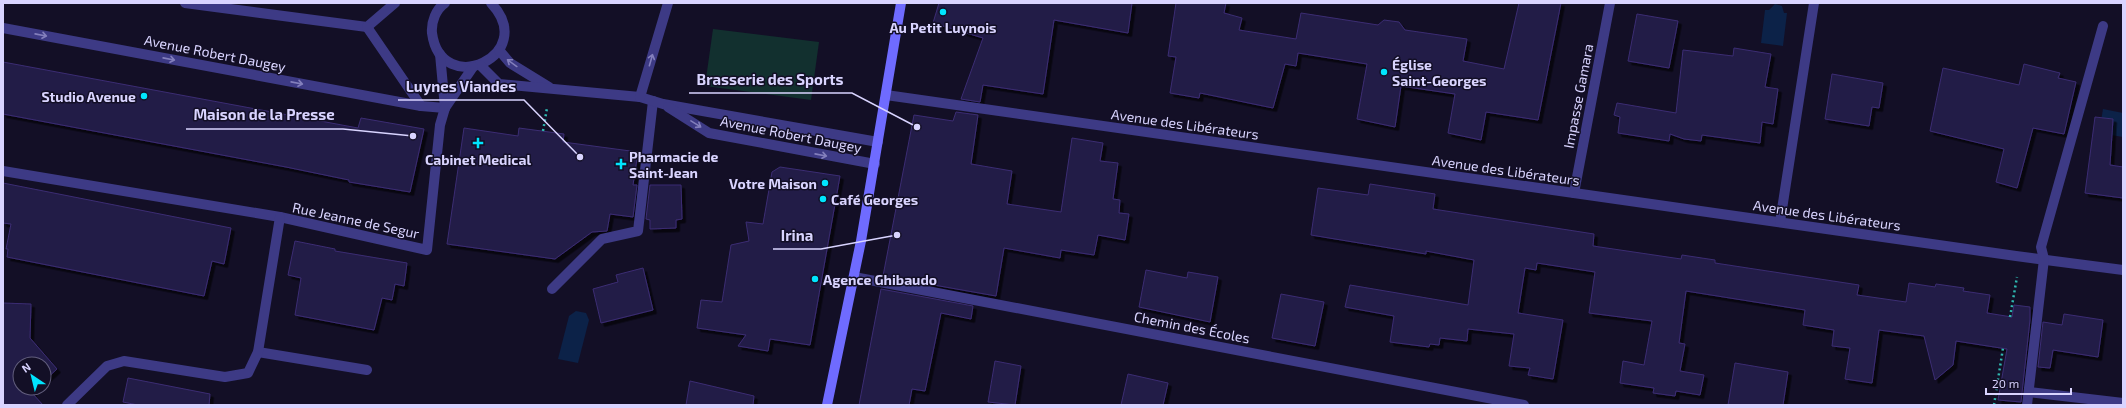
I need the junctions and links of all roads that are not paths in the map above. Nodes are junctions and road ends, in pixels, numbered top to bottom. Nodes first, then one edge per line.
1 (185, 3) edge
2 (395, 3) edge
3 (432, 3) edge
4 (445, 3) edge
5 (668, 3) edge
6 (901, 3) edge
7 (1610, 3) edge
8 (1814, 3) edge
9 (496, 5) edge
10 (434, 16) junction
11 (2104, 26) dead end
12 (367, 27) junction
13 (3, 28) edge
14 (499, 50) junction
15 (440, 54) junction
16 (477, 66) junction
17 (551, 88) junction
18 (886, 95) junction
19 (640, 97) junction
20 (658, 102) junction
21 (421, 106) junction
22 (445, 108) junction
23 (878, 142) junction
24 (875, 164) junction
25 (3, 171) edge
26 (1574, 193) junction
27 (280, 217) junction
28 (1780, 222) junction
29 (2044, 259) junction
30 (2123, 270) edge
31 (854, 277) junction
32 (552, 288) dead end
33 (258, 352) junction
34 (367, 370) dead end
35 (2028, 392) junction
36 (2123, 403) edge
37 (67, 405) edge
38 (827, 405) edge
39 (1524, 405) edge
40 (2027, 405) edge

1 - 12 street
2 - 12 street
3 - 10 street
4 - 10 street
19 -> 5 street
6 - 18 main road
7 - 26 street, Impasse Gamara
8 - 28 street
9 - 14 street
10 - 15 street
11 - 29 street
12 - 21 street
13 -> 21 street, Avenue Robert Daugey
14 - 16 street, Rue Jeanne de Segur
17 -> 14 street, Avenue Robert Daugey
15 - 16 street
15 - 22 street, Rue Jeanne de Segur
16 - 17 street, Avenue Robert Daugey
16 - 22 street, Rue Jeanne de Segur
17 - 19 street, Avenue Robert Daugey
18 - 23 main road
18 - 26 street, Avenue des Libérateurs
19 - 20 street, Avenue Robert Daugey
20 - 23 street, Avenue Robert Daugey
20 -> 24 street, Avenue Robert Daugey
20 - 32 street
21 - 22 street, Avenue Robert Daugey
22 - 27 street, Rue Jeanne de Segur
23 - 24 main road
24 - 31 main road
25 - 27 street, Rue Jeanne de Segur
26 - 28 street, Avenue des Libérateurs
27 - 33 street, Rue Jeanne de Segur
28 - 29 street, Avenue des Libérateurs
29 - 30 street, Avenue des Libérateurs
29 - 35 street
31 - 38 main road
31 - 39 street, Chemin des Écoles
33 - 34 street
33 - 37 street, Rue Jeanne de Segur
35 - 36 street
35 - 40 street

